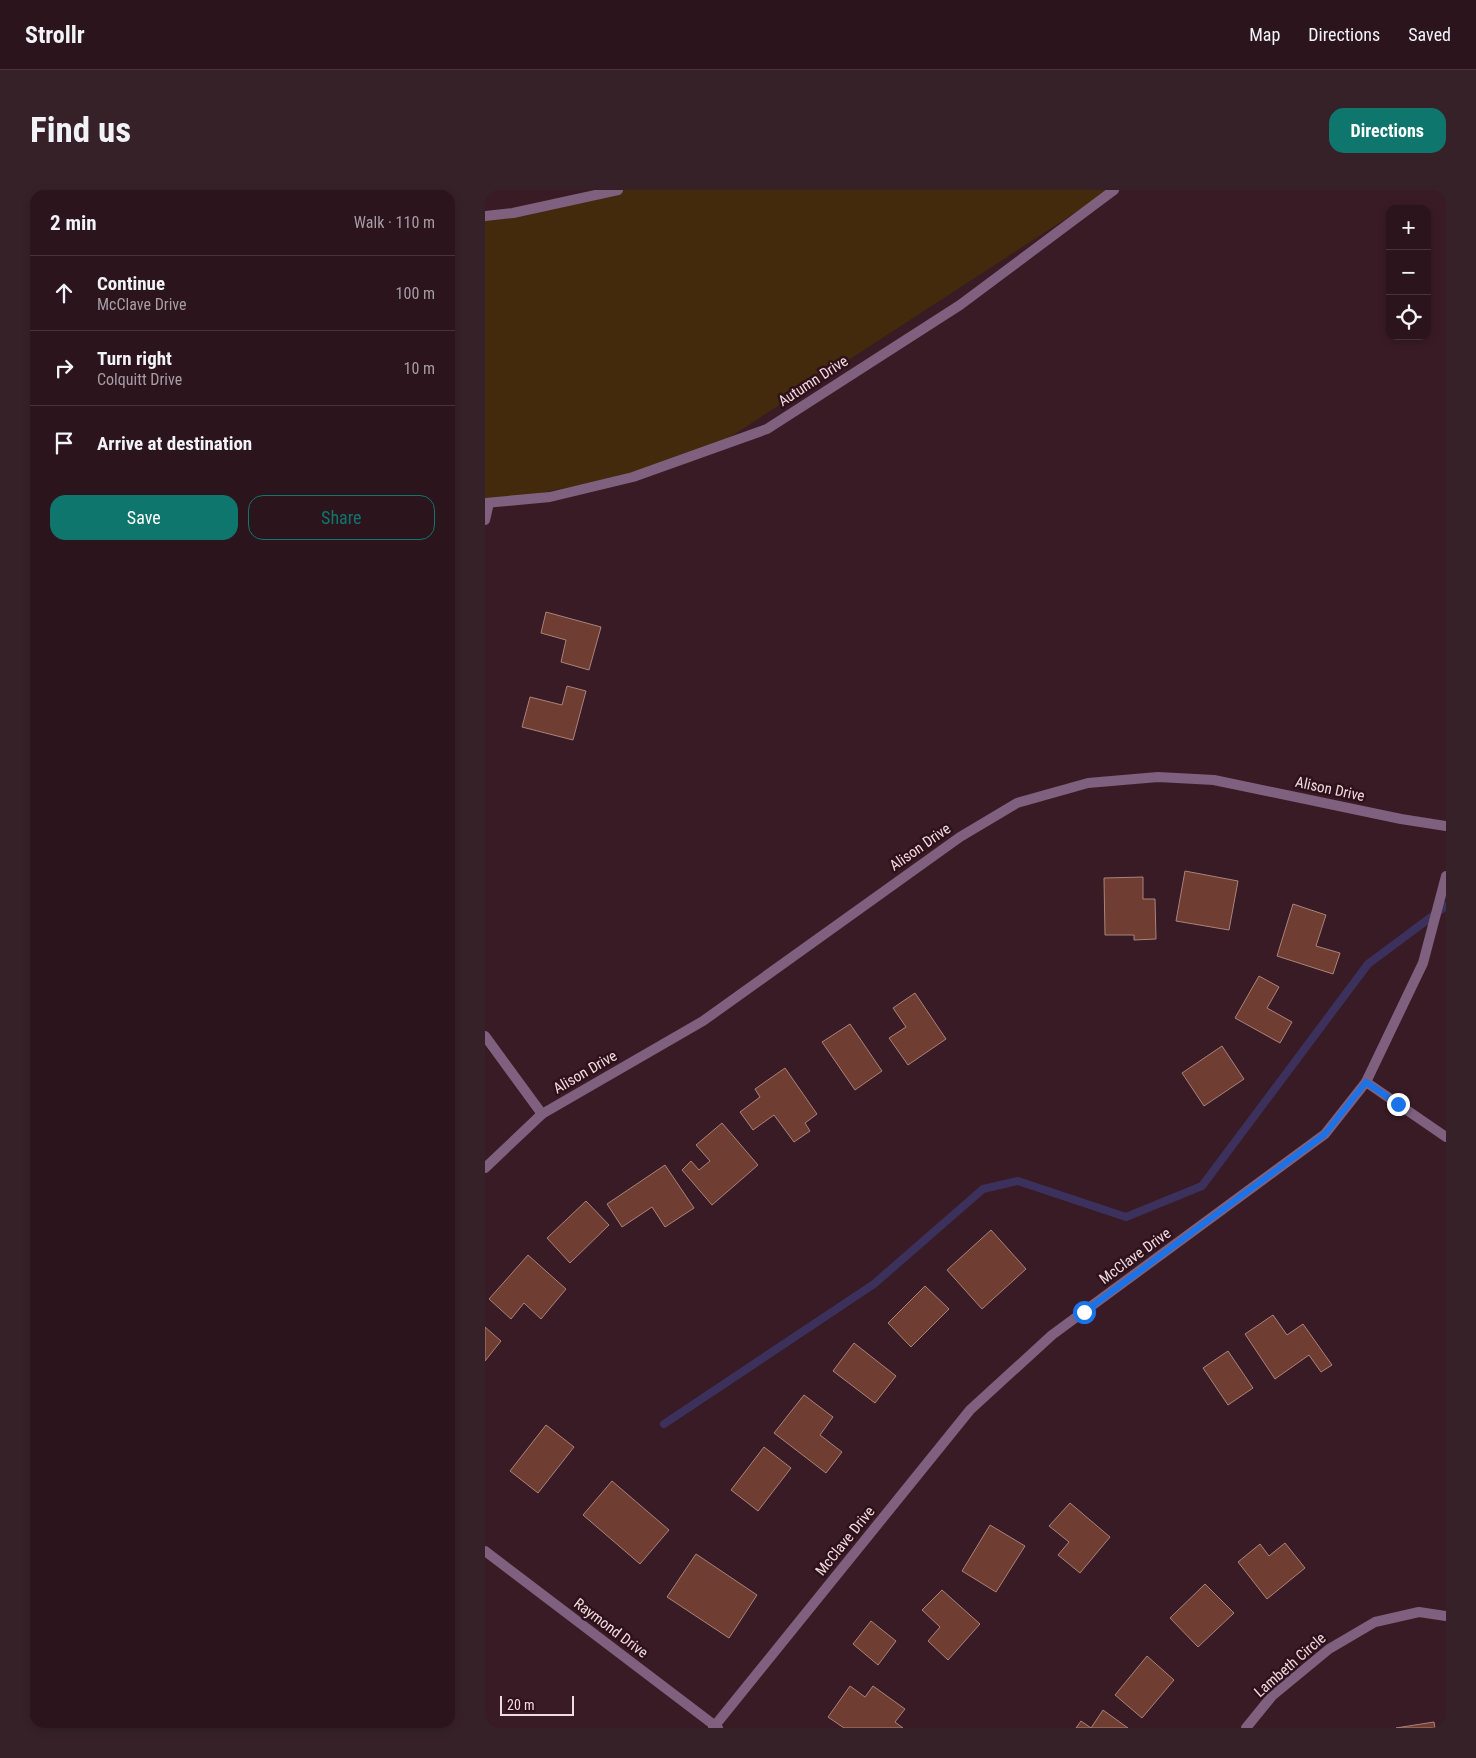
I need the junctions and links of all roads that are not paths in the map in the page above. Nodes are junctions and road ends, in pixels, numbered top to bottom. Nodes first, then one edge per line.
1 (618, 190) edge
2 (1114, 190) edge
3 (485, 216) edge
4 (487, 503) edge
5 (485, 520) edge
6 (1446, 826) edge
7 (1446, 876) edge
8 (485, 1036) edge
9 (1366, 1082) junction
10 (542, 1114) junction
11 (1446, 1137) edge
12 (485, 1168) edge
13 (485, 1551) edge
14 (1446, 1616) edge
15 (716, 1727) edge
16 (1246, 1728) edge

1 - 3 street
2 - 4 street, Autumn Drive
4 - 5 street
6 - 10 street, Alison Drive
7 - 9 street, McClave Drive
8 - 10 street
9 - 11 street
9 - 15 street, McClave Drive
10 - 12 street, Alison Drive
13 - 15 street, Raymond Drive
14 - 16 street, Lambeth Circle

